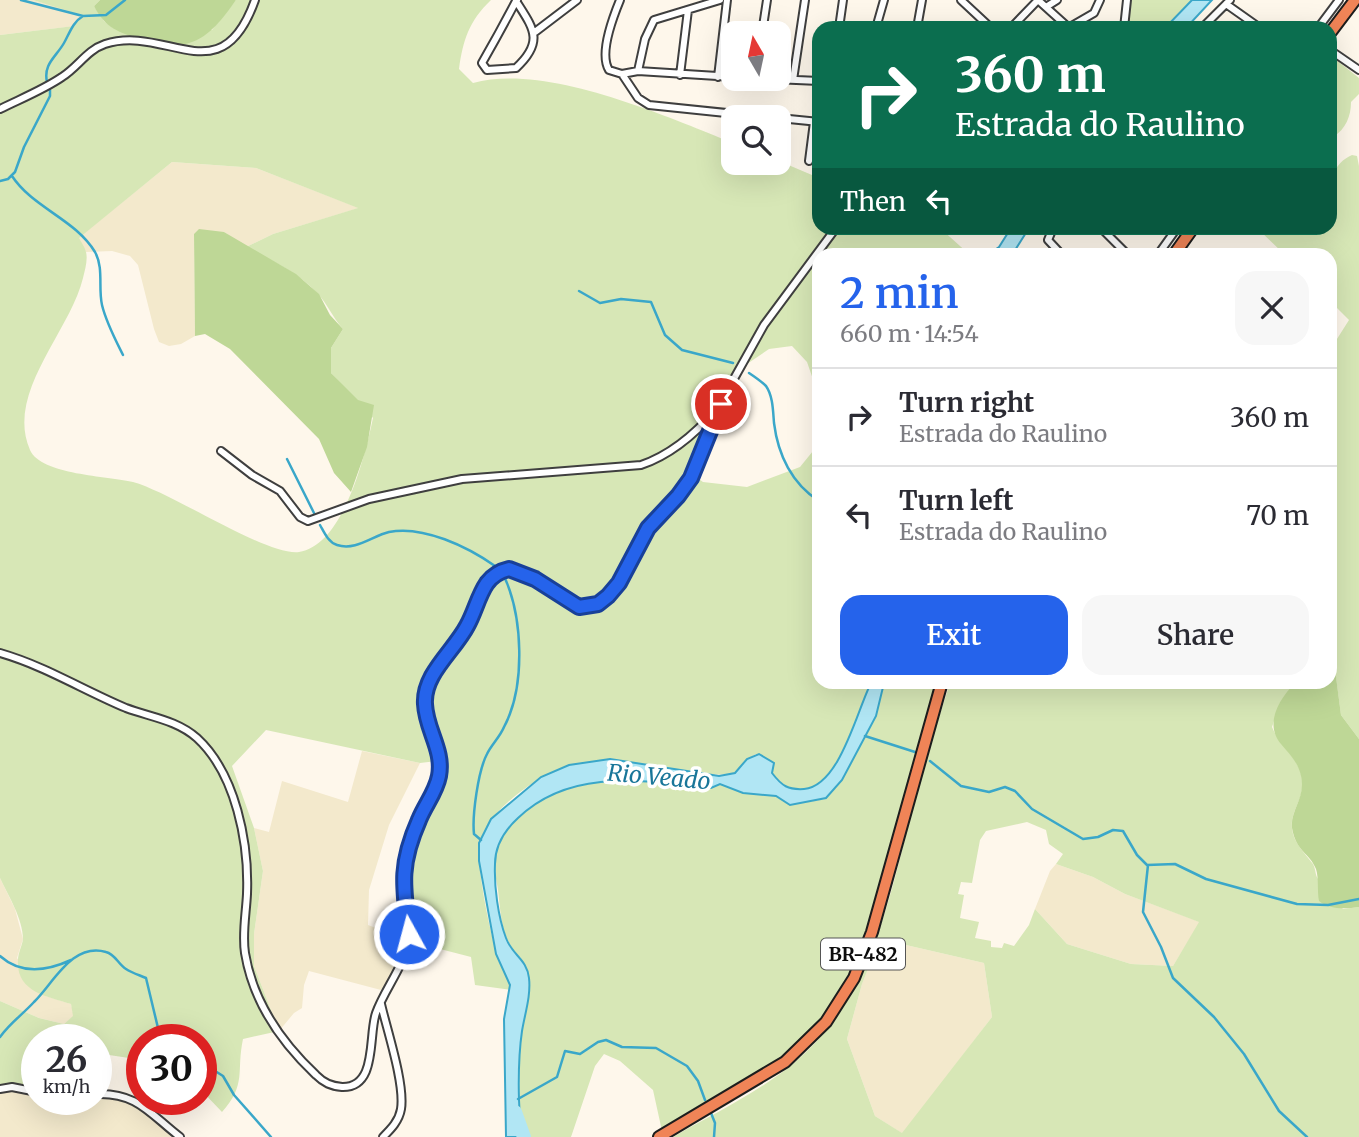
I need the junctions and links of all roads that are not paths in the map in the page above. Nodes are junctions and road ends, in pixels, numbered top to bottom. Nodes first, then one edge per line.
1 (255, 0) edge
2 (517, 0) edge
3 (577, 0) edge
4 (620, 0) edge
5 (720, 0) edge
6 (727, 0) edge
7 (767, 0) edge
8 (805, 0) edge
9 (843, 0) edge
10 (884, 0) edge
11 (922, 0) edge
12 (961, 0) edge
13 (1038, 0) edge
14 (1057, 0) edge
15 (1100, 0) edge
16 (1127, 0) edge
17 (1355, 0) edge
18 (1336, 1) edge
19 (1228, 2) edge
20 (1046, 8) junction
21 (688, 10) junction
22 (764, 21) edge
23 (840, 21) edge
24 (878, 21) edge
25 (918, 21) edge
26 (984, 21) edge
27 (1018, 21) edge
28 (1060, 21) edge
29 (1080, 21) edge
30 (1125, 21) edge
31 (1209, 21) edge
32 (1251, 21) edge
33 (1323, 21) edge
34 (1337, 24) edge
35 (535, 32) junction
36 (1337, 55) edge
37 (1359, 70) edge
38 (639, 71) junction
39 (622, 74) junction
40 (680, 75) junction
41 (718, 77) joint
42 (793, 80) joint
43 (812, 81) edge
44 (0, 109) edge
45 (721, 112) edge
46 (791, 119) edge
47 (812, 121) edge
48 (812, 146) edge
49 (809, 161) dead end
50 (1108, 235) edge
51 (1121, 248) edge
52 (812, 260) edge
53 (721, 404) junction
54 (221, 451) dead end
55 (0, 653) edge
56 (940, 689) edge
57 (381, 1003) junction
58 (0, 1089) edge
59 (21, 1089) edge
60 (112, 1094) edge
61 (180, 1137) edge
62 (383, 1137) edge
63 (659, 1137) edge

1 - 44 street
2 - 35 street
2 - 35 street
3 - 35 street
4 - 39 street
5 - 21 street
6 - 41 street
7 - 22 street
8 - 42 street
9 - 23 street
10 - 24 street
11 - 25 street
12 - 26 street
13 - 20 street
13 - 27 street
14 - 20 street
15 - 29 street
16 - 30 street
17 - 34 highway
18 - 33 street
19 - 31 street
19 - 32 street
20 - 28 street
21 - 38 street
21 - 40 street
36 - 37 street
38 - 39 street
38 - 40 street
39 - 45 street
40 - 41 street
42 - 43 street
46 - 47 street
48 - 49 street
50 - 51 street
52 - 53 street
53 - 54 street
53 - 57 street
55 - 57 street
56 - 63 highway, BR-482
57 - 62 street
58 - 59 street
60 - 61 street

